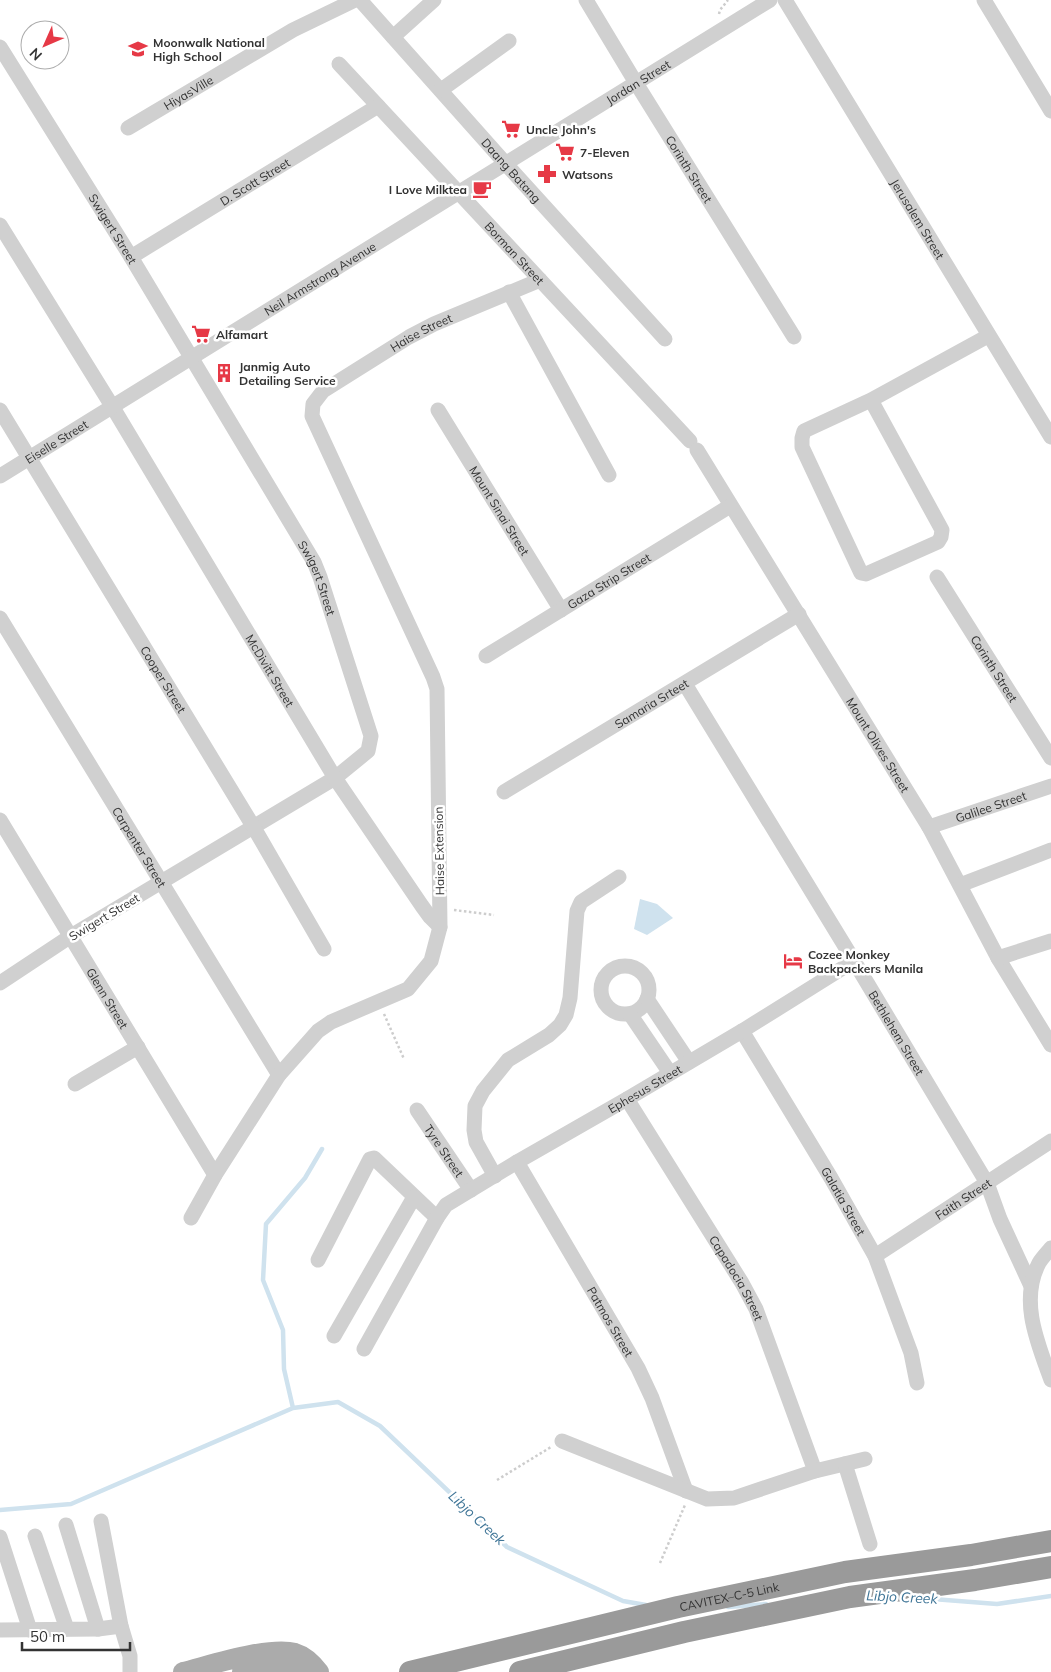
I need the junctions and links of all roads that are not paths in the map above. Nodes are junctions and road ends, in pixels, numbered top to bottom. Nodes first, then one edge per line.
1 (354, 0) edge
2 (360, 0) edge
3 (434, 0) edge
4 (586, 0) edge
5 (770, 0) edge
6 (785, 0) edge
7 (984, 0) edge
8 (394, 37) junction
9 (509, 41) dead end
10 (0, 47) edge
11 (339, 64) dead end
12 (636, 83) junction
13 (441, 90) junction
14 (378, 106) junction
15 (1051, 111) edge
16 (128, 128) dead end
17 (505, 163) junction
18 (458, 192) junction
19 (0, 225) edge
20 (131, 257) junction
21 (540, 280) junction
22 (509, 292) junction
23 (988, 336) junction
24 (794, 337) dead end
25 (665, 339) dead end
26 (190, 358) junction
27 (872, 400) junction
28 (313, 404) joint
29 (112, 406) junction
30 (0, 410) edge
31 (438, 410) dead end
32 (1051, 437) edge
33 (693, 446) joint
34 (30, 457) junction
35 (608, 475) dead end
36 (0, 476) edge
37 (730, 506) junction
38 (937, 577) dead end
39 (561, 610) junction
40 (799, 614) junction
41 (0, 618) edge
42 (486, 656) dead end
43 (685, 684) junction
44 (1051, 758) edge
45 (335, 778) junction
46 (1051, 786) edge
47 (504, 792) dead end
48 (0, 820) edge
49 (253, 826) junction
50 (929, 827) junction
51 (1051, 850) edge
52 (620, 877) dead end
53 (162, 882) junction
54 (960, 885) junction
55 (440, 927) junction
56 (71, 936) junction
57 (1051, 942) edge
58 (324, 949) dead end
59 (998, 958) junction
60 (854, 961) junction
61 (0, 983) edge
62 (647, 999) junction
63 (630, 1014) junction
64 (742, 1031) junction
65 (1050, 1042) edge
66 (138, 1047) junction
67 (689, 1062) junction
68 (670, 1073) junction
69 (279, 1075) junction
70 (75, 1084) dead end
71 (627, 1099) junction
72 (417, 1110) dead end
73 (1051, 1141) edge
74 (517, 1162) junction
75 (215, 1175) junction
76 (495, 1176) junction
77 (987, 1183) junction
78 (471, 1190) junction
79 (414, 1197) junction
80 (191, 1218) dead end
81 (436, 1218) junction
82 (1051, 1248) edge
83 (875, 1256) junction
84 (318, 1260) dead end
85 (1031, 1286) junction
86 (334, 1336) dead end
87 (364, 1349) dead end
88 (1051, 1380) edge
89 (917, 1382) dead end
90 (562, 1441) road end
91 (865, 1459) dead end
92 (844, 1464) junction
93 (815, 1471) junction
94 (688, 1492) junction
95 (101, 1521) dead end
96 (66, 1525) dead end
97 (35, 1536) dead end
98 (0, 1537) edge
99 (1051, 1541) edge
100 (870, 1544) dead end
101 (1051, 1567) edge
102 (121, 1626) junction
103 (67, 1629) junction
104 (98, 1629) junction
105 (0, 1630) edge
106 (30, 1630) junction
107 (130, 1672) edge
108 (183, 1672) edge
109 (242, 1672) edge
110 (299, 1672) edge
111 (319, 1672) edge
112 (410, 1672) edge
113 (520, 1672) edge

1 - 16 street, HiyasVille
2 - 8 street, Daang Batang
3 - 8 street
4 - 12 street, Corinth Street
5 - 12 street, Jordan Street
6 - 23 street, Jerusalem Street
7 - 15 street
8 - 13 street, Daang Batang
9 - 13 street
10 - 20 street, Swigert Street
11 - 14 street, Borman Street
12 - 17 street, Jordan Street
12 - 24 street, Corinth Street
13 - 17 street, Daang Batang
14 - 18 street, Borman Street
14 - 20 street, D. Scott Street
17 - 18 street, Neil Armstrong Avenue
17 - 25 street, Daang Batang
18 - 21 street, Borman Street
18 - 26 street, Neil Armstrong Avenue
19 - 29 street
20 - 26 street, Swigert Street
21 - 22 street, Haise Street
21 - 33 street, Borman Street
22 - 28 street, Haise Street
22 - 35 street
23 - 27 street
23 - 32 street, Jerusalem Street
26 - 29 street, Neil Armstrong Avenue
26 - 45 street, Swigert Street
27 - 27 street
28 - 55 street, Haise Extension
29 - 34 street, Eiselle Street
29 - 45 street, McDivitt Street
30 - 34 street, Cooper Street
31 - 39 street, Mount Sinai Street
33 - 37 street, Mount Olives Street
34 - 36 street, Eiselle Street
34 - 49 street, Cooper Street
37 - 39 street, Gaza Strip Street
37 - 40 street, Mount Olives Street
38 - 44 street, Corinth Street
39 - 42 street, Gaza Strip Street
40 - 43 street, Samaria Srteet
40 - 50 street, Mount Olives Street
41 - 53 street, Carpenter Street
43 - 47 street, Samaria Srteet
43 - 60 street, Bethlehem Street
45 - 49 street, Swigert Street
45 - 55 street, McDivitt Street
46 - 50 street, Galilee Street
48 - 56 street, Glenn Street
49 - 53 street, Swigert Street
49 - 58 street, Cooper Street
50 - 54 street, Mount Olives Street
51 - 54 street
52 - 76 street
53 - 56 street, Swigert Street
53 - 69 street, Carpenter Street
54 - 59 street, Mount Olives Street
55 - 69 street, Haise Extension
56 - 61 street, Swigert Street
56 - 66 street, Glenn Street
57 - 59 street
59 - 65 street, Mount Olives Street
60 - 64 street, Ephesus Street
60 - 77 street, Bethlehem Street
62 - 63 street
62 - 63 street
62 - 67 street
63 - 68 street
64 - 67 street, Ephesus Street
64 - 83 street, Galatia Street
66 - 70 street
66 - 75 street, Glenn Street
67 - 68 street, Ephesus Street
68 - 71 street, Ephesus Street
69 - 75 street, Haise Extension
71 - 74 street, Ephesus Street
71 - 93 street, Capadocia Street
72 - 78 street, Tyre Street
73 - 77 street, Faith Street
74 - 76 street, Ephesus Street
74 - 94 street, Patmos Street
75 - 80 street, Haise Extension
76 - 78 street, Ephesus Street
77 - 83 street, Faith Street
77 - 85 street, Bethlehem Street
78 - 81 street, Ephesus Street
79 - 81 street
79 - 84 street
79 - 86 street
81 - 87 street, Ephesus Street
82 - 85 street
83 - 89 street, Galatia Street
85 - 88 street
90 - 94 street
91 - 92 street
92 - 93 street
92 - 100 street
93 - 94 street
95 - 102 street
96 - 104 street
97 - 103 street
98 - 106 street
99 - 112 highway, CAVITEX–C-5 Link
101 - 113 highway, CAVITEX–C-5 Link
102 - 104 street
102 - 107 street
103 - 104 street
103 - 106 street
105 - 106 street
108 - 111 main road
109 - 110 main road

